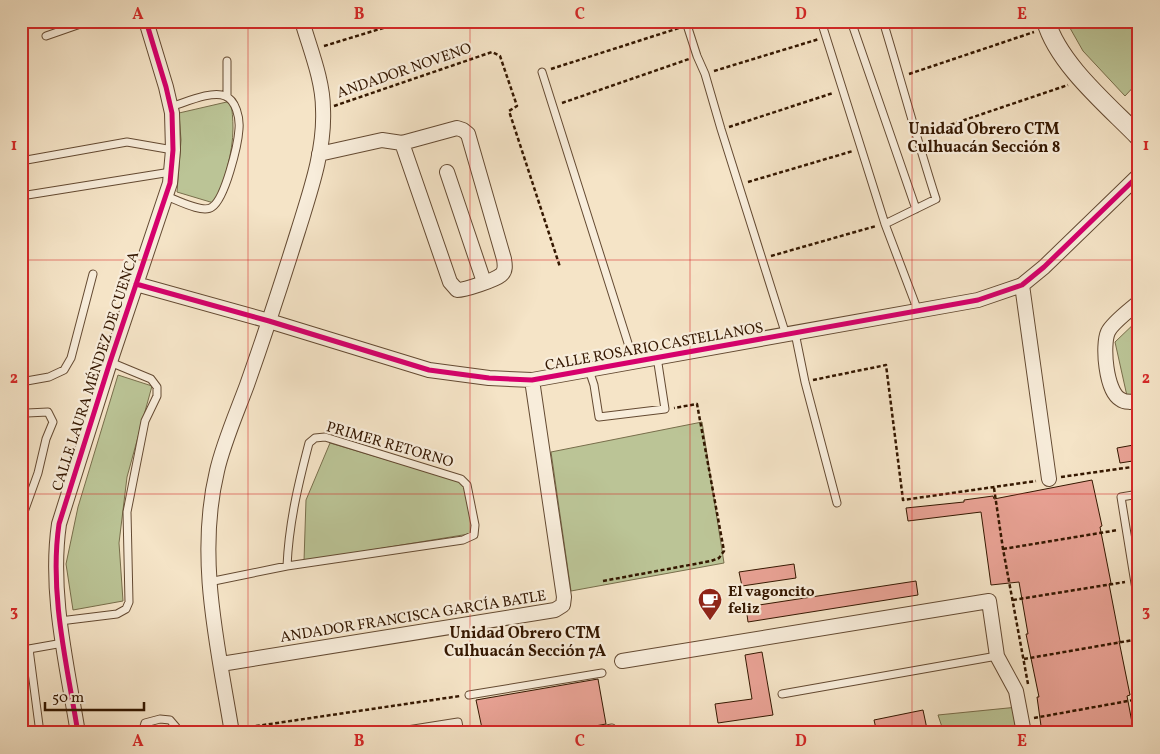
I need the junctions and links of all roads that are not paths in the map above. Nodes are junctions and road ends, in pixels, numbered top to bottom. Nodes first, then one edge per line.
1 (89, 21) edge
2 (146, 21) edge
3 (302, 21) edge
4 (821, 21) edge
5 (851, 21) edge
6 (883, 21) edge
7 (1047, 24) edge
8 (687, 25) road end
9 (46, 36) dead end
10 (227, 61) dead end
11 (542, 72) road end
12 (226, 96) junction
13 (170, 106) junction
14 (1139, 138) edge
15 (402, 143) junction
16 (174, 150) junction
17 (319, 154) junction
18 (21, 160) edge
19 (171, 172) junction
20 (447, 172) dead end
21 (1139, 175) edge
22 (21, 196) edge
23 (166, 196) junction
24 (916, 209) junction
25 (885, 224) junction
26 (93, 274) dead end
27 (484, 282) junction
28 (136, 284) junction
29 (1022, 285) junction
30 (1139, 302) edge
31 (918, 311) junction
32 (269, 321) junction
33 (791, 334) junction
34 (657, 357) junction
35 (110, 362) junction
36 (634, 362) junction
37 (590, 370) junction
38 (532, 380) junction
39 (21, 382) edge
40 (1139, 401) edge
41 (21, 417) edge
42 (1049, 479) road end
43 (1139, 494) edge
44 (837, 503) dead end
45 (21, 533) edge
46 (287, 566) junction
47 (209, 582) junction
48 (1139, 608) edge
49 (60, 621) junction
50 (63, 643) junction
51 (25, 650) edge
52 (997, 656) junction
53 (622, 661) dead end
54 (221, 664) junction
55 (602, 673) dead end
56 (782, 694) dead end
57 (469, 695) road end
58 (612, 728) dead end
59 (1030, 729) edge
60 (430, 730) edge
61 (232, 731) edge
62 (40, 733) edge
63 (78, 733) edge
64 (142, 733) edge
65 (177, 733) edge
66 (401, 733) edge
67 (460, 733) edge
68 (585, 733) edge

1 - 9 lane
2 - 13 street, CALLE LAURA MÉNDEZ DE CUENCA
3 - 17 street
4 - 25 lane
5 - 24 lane
6 - 24 lane
7 - 14 street
8 - 33 lane
10 - 12 lane
11 - 36 lane
12 - 13 lane
12 - 23 lane
13 - 16 street, CALLE LAURA MÉNDEZ DE CUENCA
15 - 17 street
15 - 27 street
15 - 27 street
16 - 18 lane
16 - 19 street, CALLE LAURA MÉNDEZ DE CUENCA
17 - 32 street
19 - 22 lane
19 - 23 street, CALLE LAURA MÉNDEZ DE CUENCA
20 - 27 street
21 - 29 street, CALLE ROSARIO CASTELLANOS
23 - 28 street, CALLE LAURA MÉNDEZ DE CUENCA
24 - 25 lane
25 - 31 lane
26 - 39 lane
28 - 32 street, CALLE ROSARIO CASTELLANOS
28 - 35 street, CALLE LAURA MÉNDEZ DE CUENCA
29 - 31 street, CALLE ROSARIO CASTELLANOS
29 - 42 street
30 - 40 street
31 - 33 street, CALLE ROSARIO CASTELLANOS
32 - 38 street, CALLE ROSARIO CASTELLANOS
32 - 47 street
33 - 34 street, CALLE ROSARIO CASTELLANOS
33 - 44 lane
34 - 36 street, CALLE ROSARIO CASTELLANOS
34 - 37 lane
35 - 49 street, CALLE LAURA MÉNDEZ DE CUENCA
35 - 49 lane
36 - 37 street, CALLE ROSARIO CASTELLANOS
37 - 38 street, CALLE ROSARIO CASTELLANOS
38 - 54 street, ANDADOR FRANCISCA GARCÍA BATLE
41 - 45 lane
43 - 48 lane
46 - 46 lane, PRIMER RETORNO
46 - 47 lane, PRIMER RETORNO
47 - 54 street
49 - 50 street, CALLE LAURA MÉNDEZ DE CUENCA
50 - 51 lane
50 - 63 street, CALLE LAURA MÉNDEZ DE CUENCA
51 - 62 lane
52 - 53 street
52 - 56 lane
52 - 59 street
54 - 61 street
55 - 57 lane
58 - 68 lane
60 - 66 lane
60 - 67 lane
64 - 65 lane

